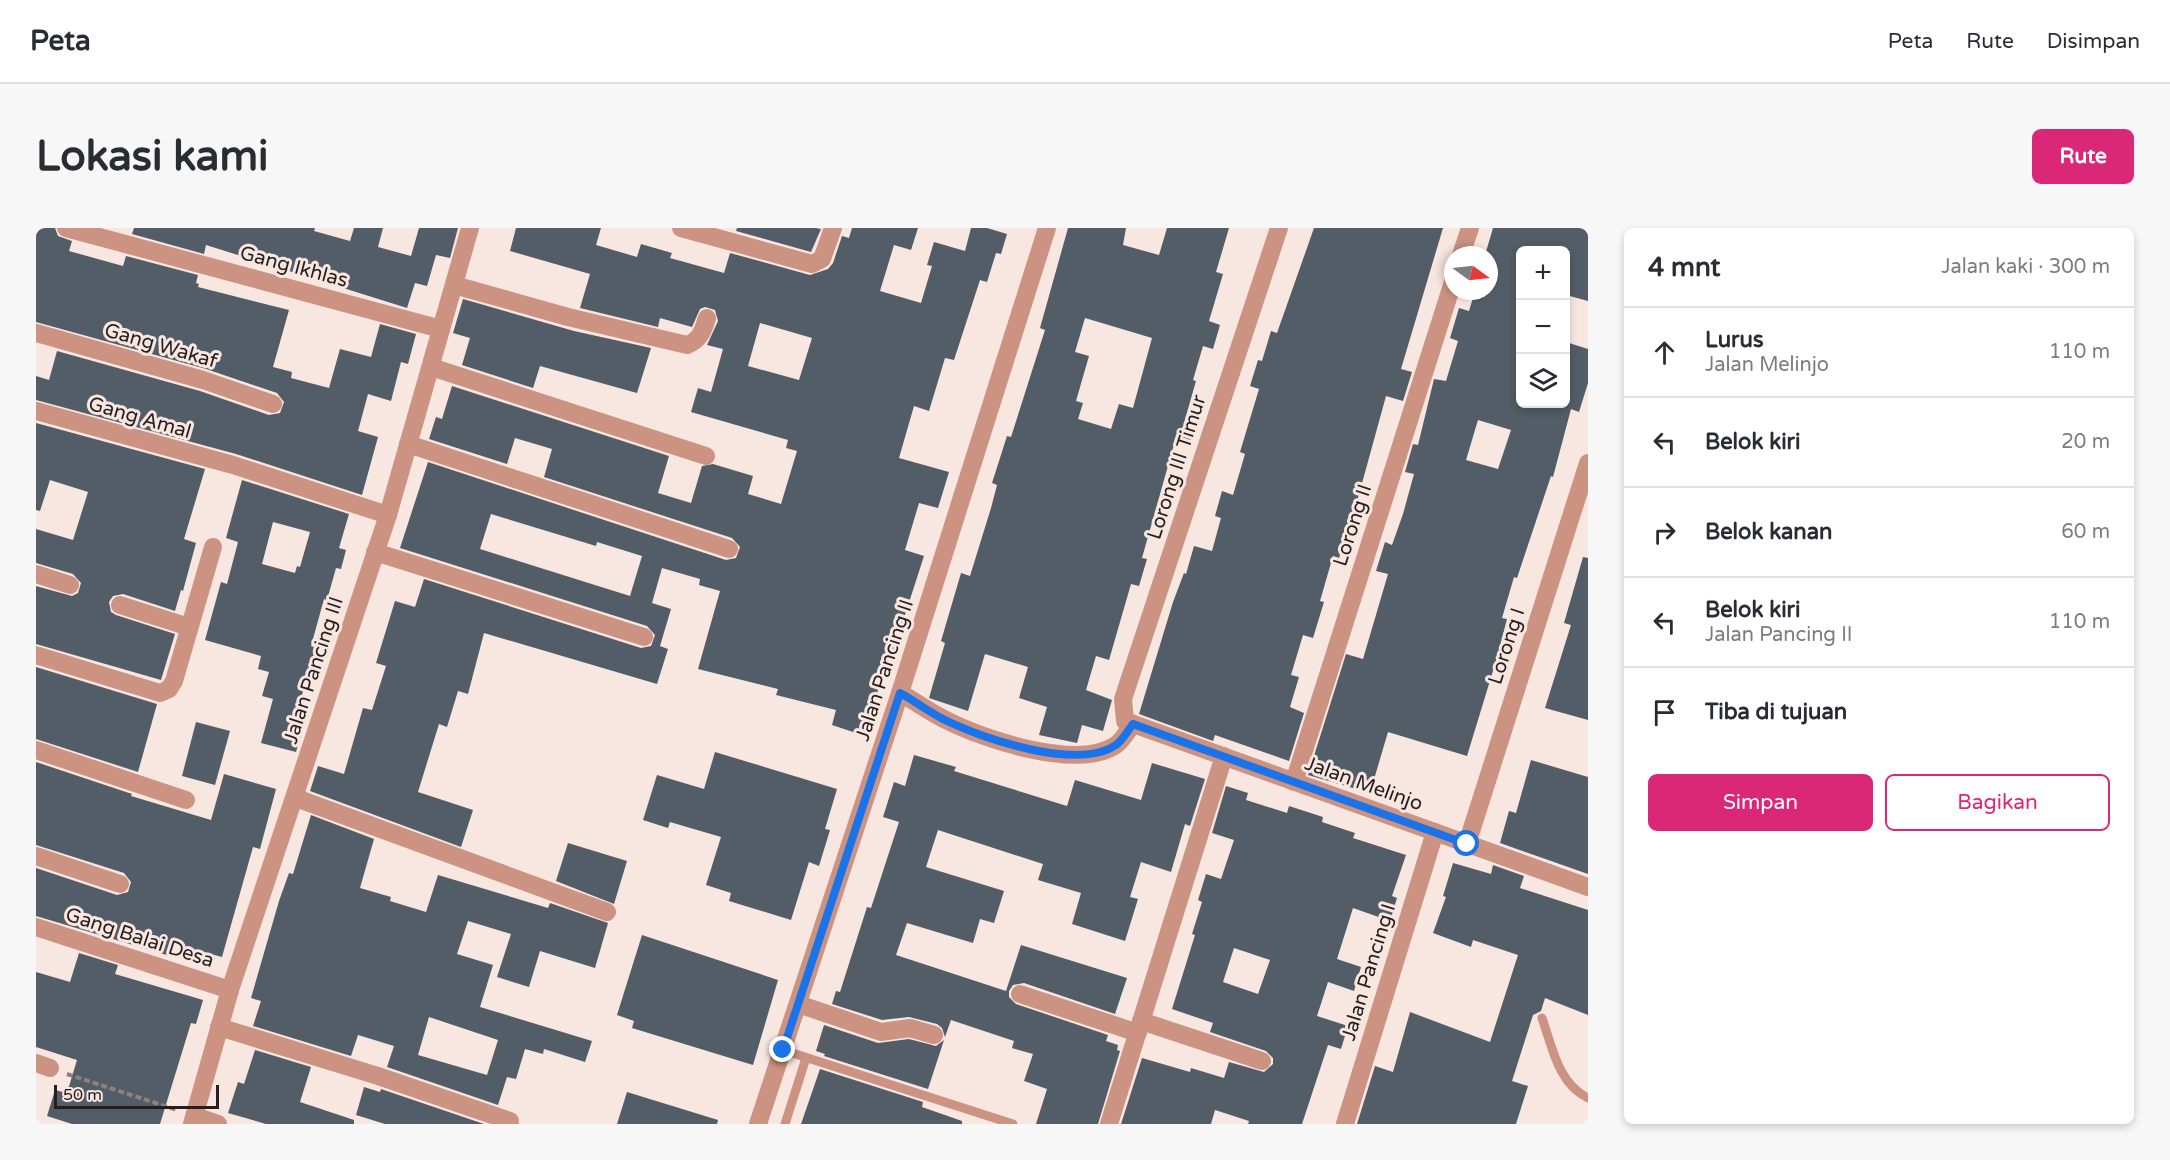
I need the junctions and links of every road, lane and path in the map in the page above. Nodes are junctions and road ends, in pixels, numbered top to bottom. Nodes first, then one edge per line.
1 (66, 228) edge
2 (470, 228) edge
3 (681, 228) edge
4 (833, 228) edge
5 (1047, 228) edge
6 (1279, 228) edge
7 (1470, 228) edge
8 (1464, 246) edge
9 (454, 285) junction
10 (1447, 300) edge
11 (707, 318) dead end
12 (441, 329) junction
13 (36, 333) edge
14 (430, 367) junction
15 (273, 404) dead end
16 (36, 411) edge
17 (408, 444) junction
18 (706, 456) dead end
19 (1588, 463) edge
20 (388, 515) junction
21 (213, 547) dead end
22 (729, 549) dead end
23 (375, 552) junction
24 (36, 574) edge
25 (70, 585) dead end
26 (120, 605) dead end
27 (189, 627) junction
28 (644, 637) dead end
29 (36, 655) edge
30 (900, 693) junction
31 (1129, 722) junction
32 (36, 750) edge
33 (1224, 756) junction
34 (1294, 782) junction
35 (296, 798) junction
36 (186, 800) dead end
37 (1435, 832) junction
38 (1467, 844) junction
39 (36, 856) edge
40 (120, 884) dead end
41 (1588, 887) edge
42 (607, 912) dead end
43 (36, 927) edge
44 (230, 990) junction
45 (1020, 994) dead end
46 (798, 1004) junction
47 (1542, 1018) dead end
48 (219, 1027) junction
49 (1140, 1027) junction
50 (934, 1035) dead end
51 (783, 1050) junction
52 (806, 1058) junction
53 (1262, 1061) dead end
54 (43, 1065) edge
55 (1588, 1098) edge
56 (193, 1120) edge
57 (510, 1121) dead end
58 (218, 1124) edge
59 (758, 1124) edge
60 (786, 1124) edge
61 (1013, 1124) edge
62 (1109, 1124) edge
63 (1345, 1124) edge

1 - 12 street, Gang Ikhlas
2 - 9 street, Jalan Pancing III
3 - 4 street
5 - 30 street, Jalan Pancing II
6 - 31 street, Lorong III Timur
7 - 8 street
9 - 11 street
9 - 12 street, Jalan Pancing III
10 - 34 street, Lorong II
12 - 14 street, Jalan Pancing III
13 - 15 street, Gang Wakaf
14 - 17 street, Jalan Pancing III
14 - 18 street
16 - 20 street, Gang Amal
17 - 20 street, Jalan Pancing III
17 - 22 street
19 - 38 street, Lorong I
20 - 23 street, Jalan Pancing III
21 - 27 street
23 - 28 street
23 - 35 street, Jalan Pancing III
24 - 25 street
26 - 27 street
27 - 29 street
30 - 31 street
30 - 46 street, Jalan Pancing II
31 - 33 street, Jalan Melinjo
32 - 36 street
33 - 34 street, Jalan Melinjo
33 - 49 street
34 - 37 street, Jalan Melinjo
35 - 42 street
35 - 44 street, Jalan Pancing III
37 - 38 street, Jalan Melinjo
37 - 63 street, Jalan Pancing I
38 - 41 street, Jalan Melinjo
39 - 40 street
43 - 44 street, Gang Balai Desa
44 - 48 street, Jalan Pancing III
45 - 49 street
46 - 50 street
46 - 51 street, Jalan Pancing II
47 - 55 lane
48 - 56 street, Jalan Pancing III
48 - 57 street
49 - 53 street
49 - 62 street
51 - 52 lane
51 - 59 street, Jalan Pancing II
52 - 60 lane
52 - 61 lane
54 - 56 path
56 - 58 street

